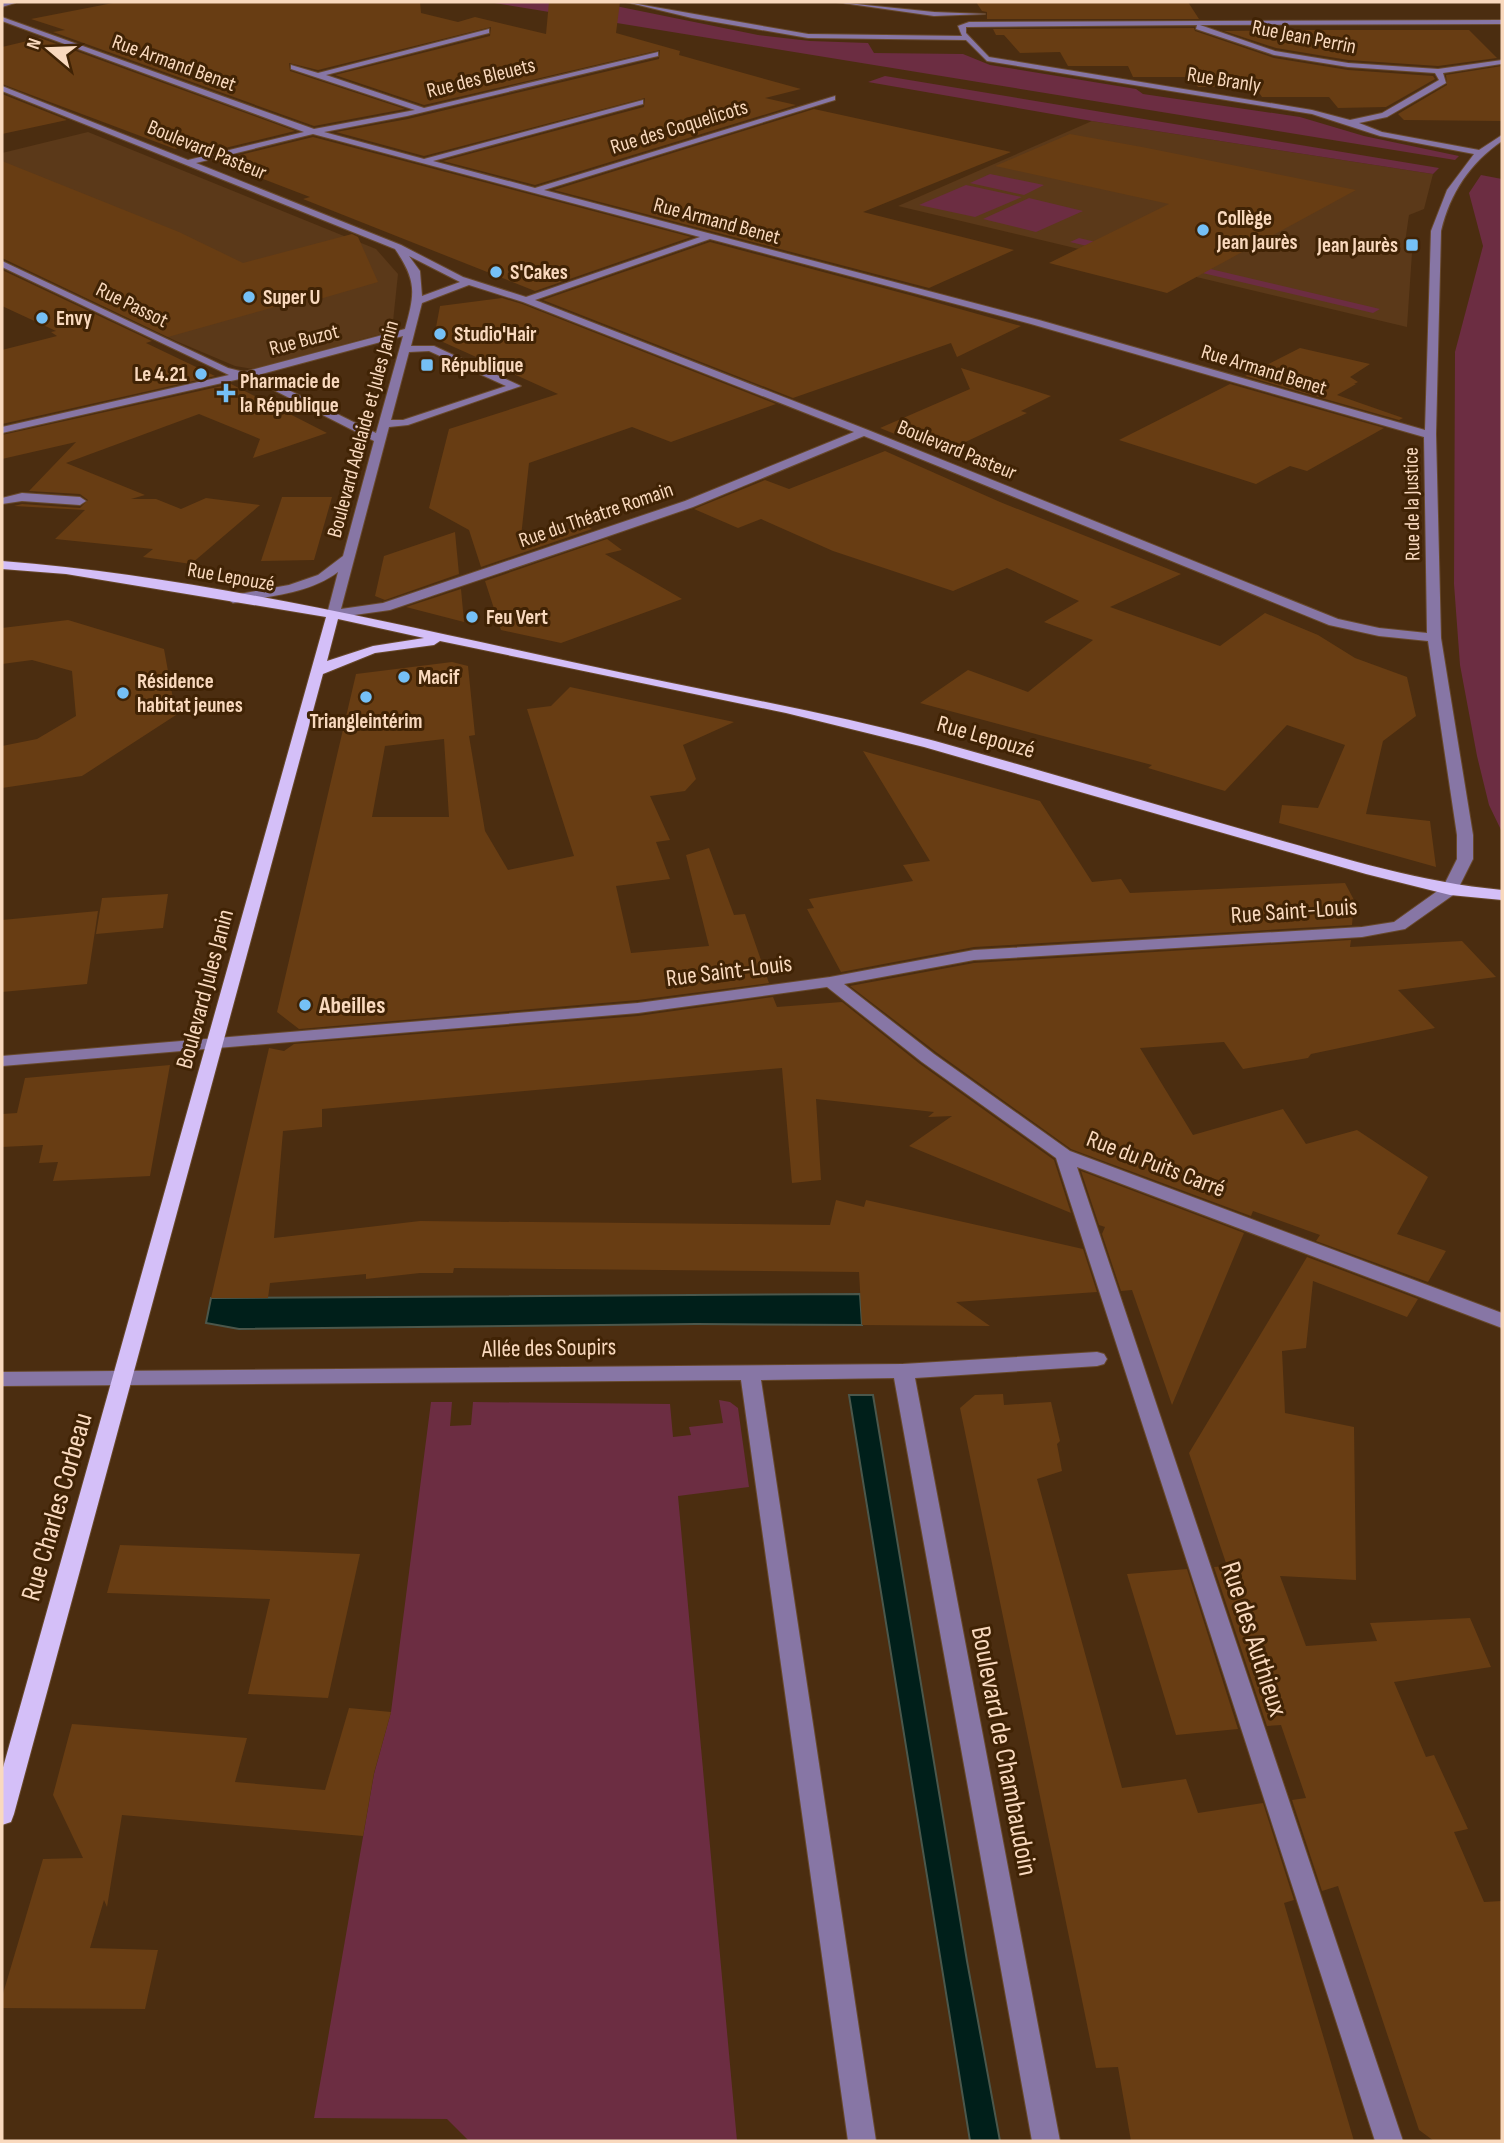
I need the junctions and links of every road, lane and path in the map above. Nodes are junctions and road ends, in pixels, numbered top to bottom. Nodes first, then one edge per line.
1 (13, 2) edge
2 (629, 2) edge
3 (839, 2) edge
4 (2, 5) edge
5 (889, 5) edge
6 (1455, 13) dead end
7 (1169, 15) junction
8 (2, 19) edge
9 (1502, 22) edge
10 (1188, 23) junction
11 (486, 31) dead end
12 (968, 37) junction
13 (655, 54) dead end
14 (1501, 62) edge
15 (293, 67) dead end
16 (1438, 71) junction
17 (321, 74) junction
18 (2, 88) edge
19 (832, 98) dead end
20 (640, 102) dead end
21 (422, 110) junction
22 (1350, 122) junction
23 (313, 132) junction
24 (1502, 137) edge
25 (1481, 153) junction
26 (424, 161) junction
27 (186, 163) junction
28 (536, 190) junction
29 (708, 237) junction
30 (398, 247) junction
31 (2, 264) edge
32 (469, 282) junction
33 (526, 300) junction
34 (418, 301) junction
35 (410, 331) junction
36 (405, 349) junction
37 (247, 374) junction
38 (385, 424) junction
39 (2, 430) edge
40 (864, 432) junction
41 (1430, 434) junction
42 (381, 440) junction
43 (2, 501) edge
44 (80, 501) dead end
45 (348, 558) junction
46 (2, 565) edge
47 (233, 599) junction
48 (333, 614) junction
49 (1434, 638) junction
50 (452, 640) junction
51 (317, 672) junction
52 (1450, 890) junction
53 (1502, 895) edge
54 (830, 982) junction
55 (216, 1042) junction
56 (2, 1061) edge
57 (1063, 1155) junction
58 (1502, 1321) edge
59 (1097, 1359) dead end
60 (903, 1371) junction
61 (750, 1372) junction
62 (124, 1378) junction
63 (2, 1379) edge
64 (2, 1814) edge
65 (862, 2141) edge
66 (1046, 2141) edge
67 (1389, 2141) edge

1 - 4 street
2 - 12 street
3 - 5 street
5 - 7 street
6 - 7 street
7 - 10 street, Rue Jean Perrin
8 - 23 street, Rue Armand Benet
9 - 10 street
10 - 12 street
10 - 16 street, Rue Jean Perrin
11 - 17 street
12 - 22 street, Rue Branly
13 - 21 street, Rue des Bleuets
14 - 16 street, Rue Jean Perrin
15 - 17 street
16 - 22 street
17 - 21 street
18 - 27 street, Boulevard Pasteur
19 - 28 street, Rue des Coquelicots
20 - 26 street
21 - 23 street, Rue des Bleuets
22 - 25 street, Rue Branly
23 - 26 street, Rue Armand Benet
23 - 27 street, Rue des Bleuets
24 - 25 street, Rue de la Justice
25 - 41 street, Rue de la Justice
26 - 28 street, Rue Armand Benet
27 - 30 street, Boulevard Pasteur
28 - 29 street, Rue Armand Benet
29 - 33 street
29 - 41 street, Rue Armand Benet
30 - 32 street
30 - 34 street
31 - 37 street, Rue Passot
32 - 33 street, Boulevard Pasteur
32 - 34 street, Boulevard Adelaide et Jules Janin
33 - 40 street, Boulevard Pasteur
34 - 35 street, Boulevard Adelaide et Jules Janin
35 - 36 street, Boulevard Adelaide et Jules Janin
35 - 37 street, Rue Buzot
36 - 38 street, Boulevard Adelaide et Jules Janin
36 - 38 street
37 - 39 street, Rue Buzot
37 - 42 street, Rue Passot
38 - 42 street, Boulevard Adelaide et Jules Janin
40 - 48 street, Rue du Théatre Romain
40 - 49 street, Boulevard Pasteur
41 - 49 street, Rue de la Justice
42 - 45 street, Boulevard Adelaide et Jules Janin
43 - 44 street
45 - 47 street
45 - 48 street, Boulevard Adelaide et Jules Janin
46 - 47 main road, Rue Lepouzé
47 - 48 main road, Rue Lepouzé
48 - 50 main road, Rue Lepouzé
48 - 51 main road, Boulevard Jules Janin
49 - 52 street, Rue de la Justice
50 - 51 main road, Rue Lepouzé
50 - 52 main road, Rue Lepouzé
51 - 55 main road, Boulevard Jules Janin
52 - 53 main road, Rue Lepouzé
52 - 54 street, Rue Saint-Louis
54 - 55 street, Rue Saint-Louis
54 - 57 street, Rue du Puits Carré
55 - 56 street, Rue Saint-Louis
55 - 62 main road, Boulevard Jules Janin
57 - 58 street, Rue du Puits Carré
57 - 67 street, Rue des Authieux
59 - 60 street, Allée des Soupirs
60 - 61 street, Allée des Soupirs
60 - 66 street, Boulevard de Chambaudoin
61 - 62 street, Allée des Soupirs
61 - 65 street
62 - 63 street, Allée des Soupirs
62 - 64 main road, Rue Charles Corbeau

